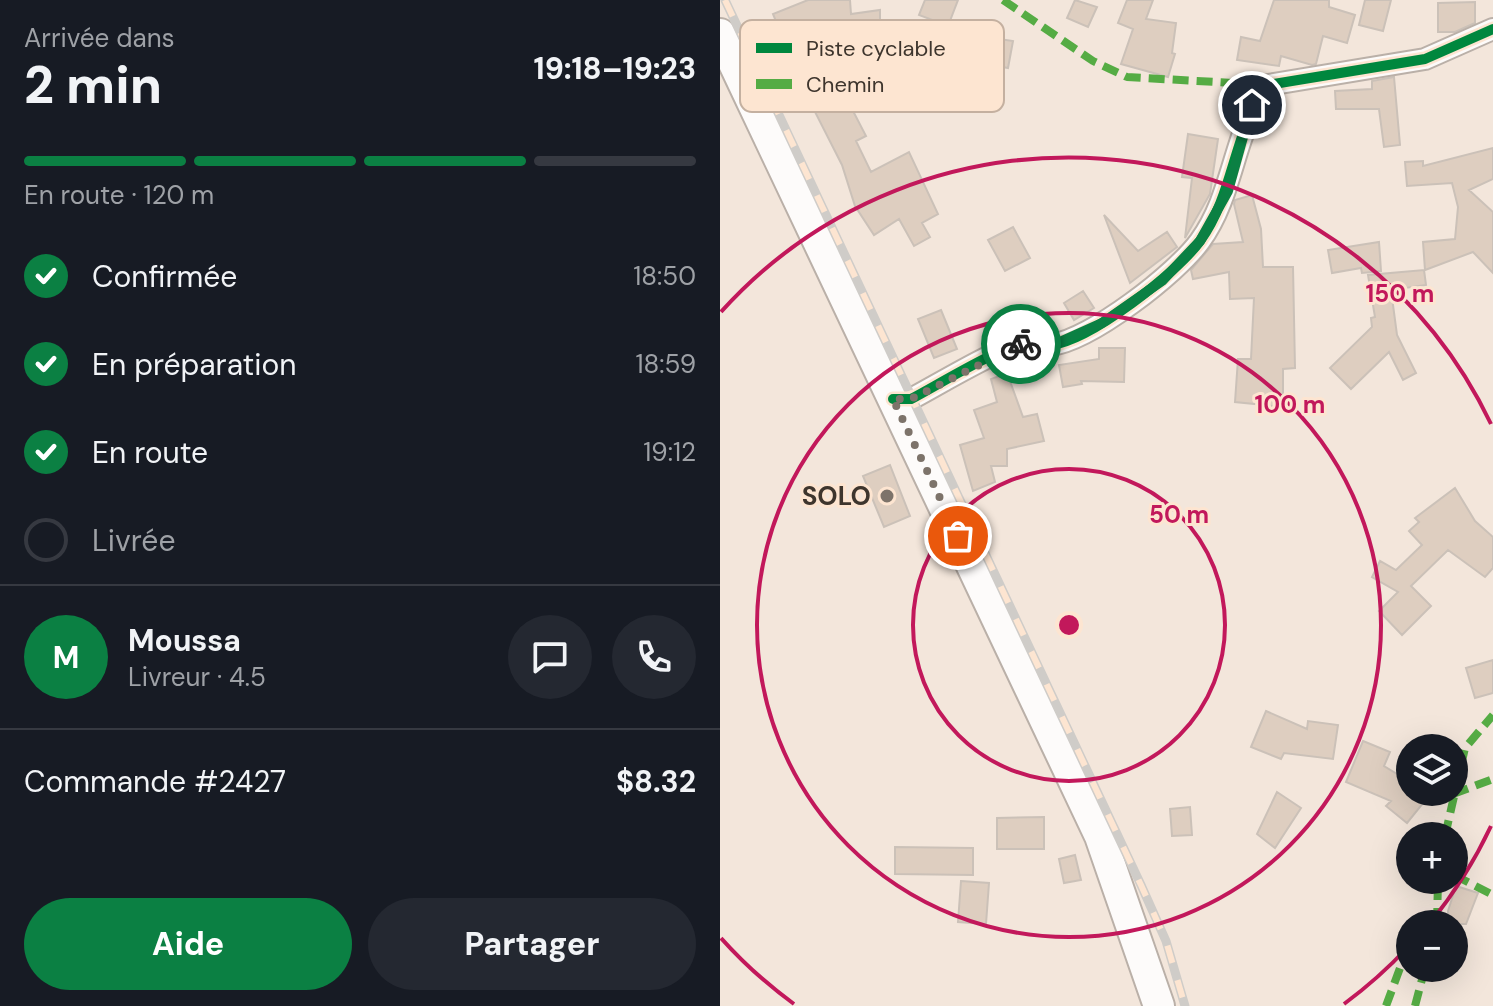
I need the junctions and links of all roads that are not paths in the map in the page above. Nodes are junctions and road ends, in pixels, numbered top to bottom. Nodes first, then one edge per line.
1 (1493, 29) edge
2 (720, 34) edge
3 (740, 76) edge
4 (757, 112) edge
5 (893, 399) junction
6 (1159, 1006) edge

1 - 5 street
2 - 3 main road
4 - 5 main road
5 - 6 main road

